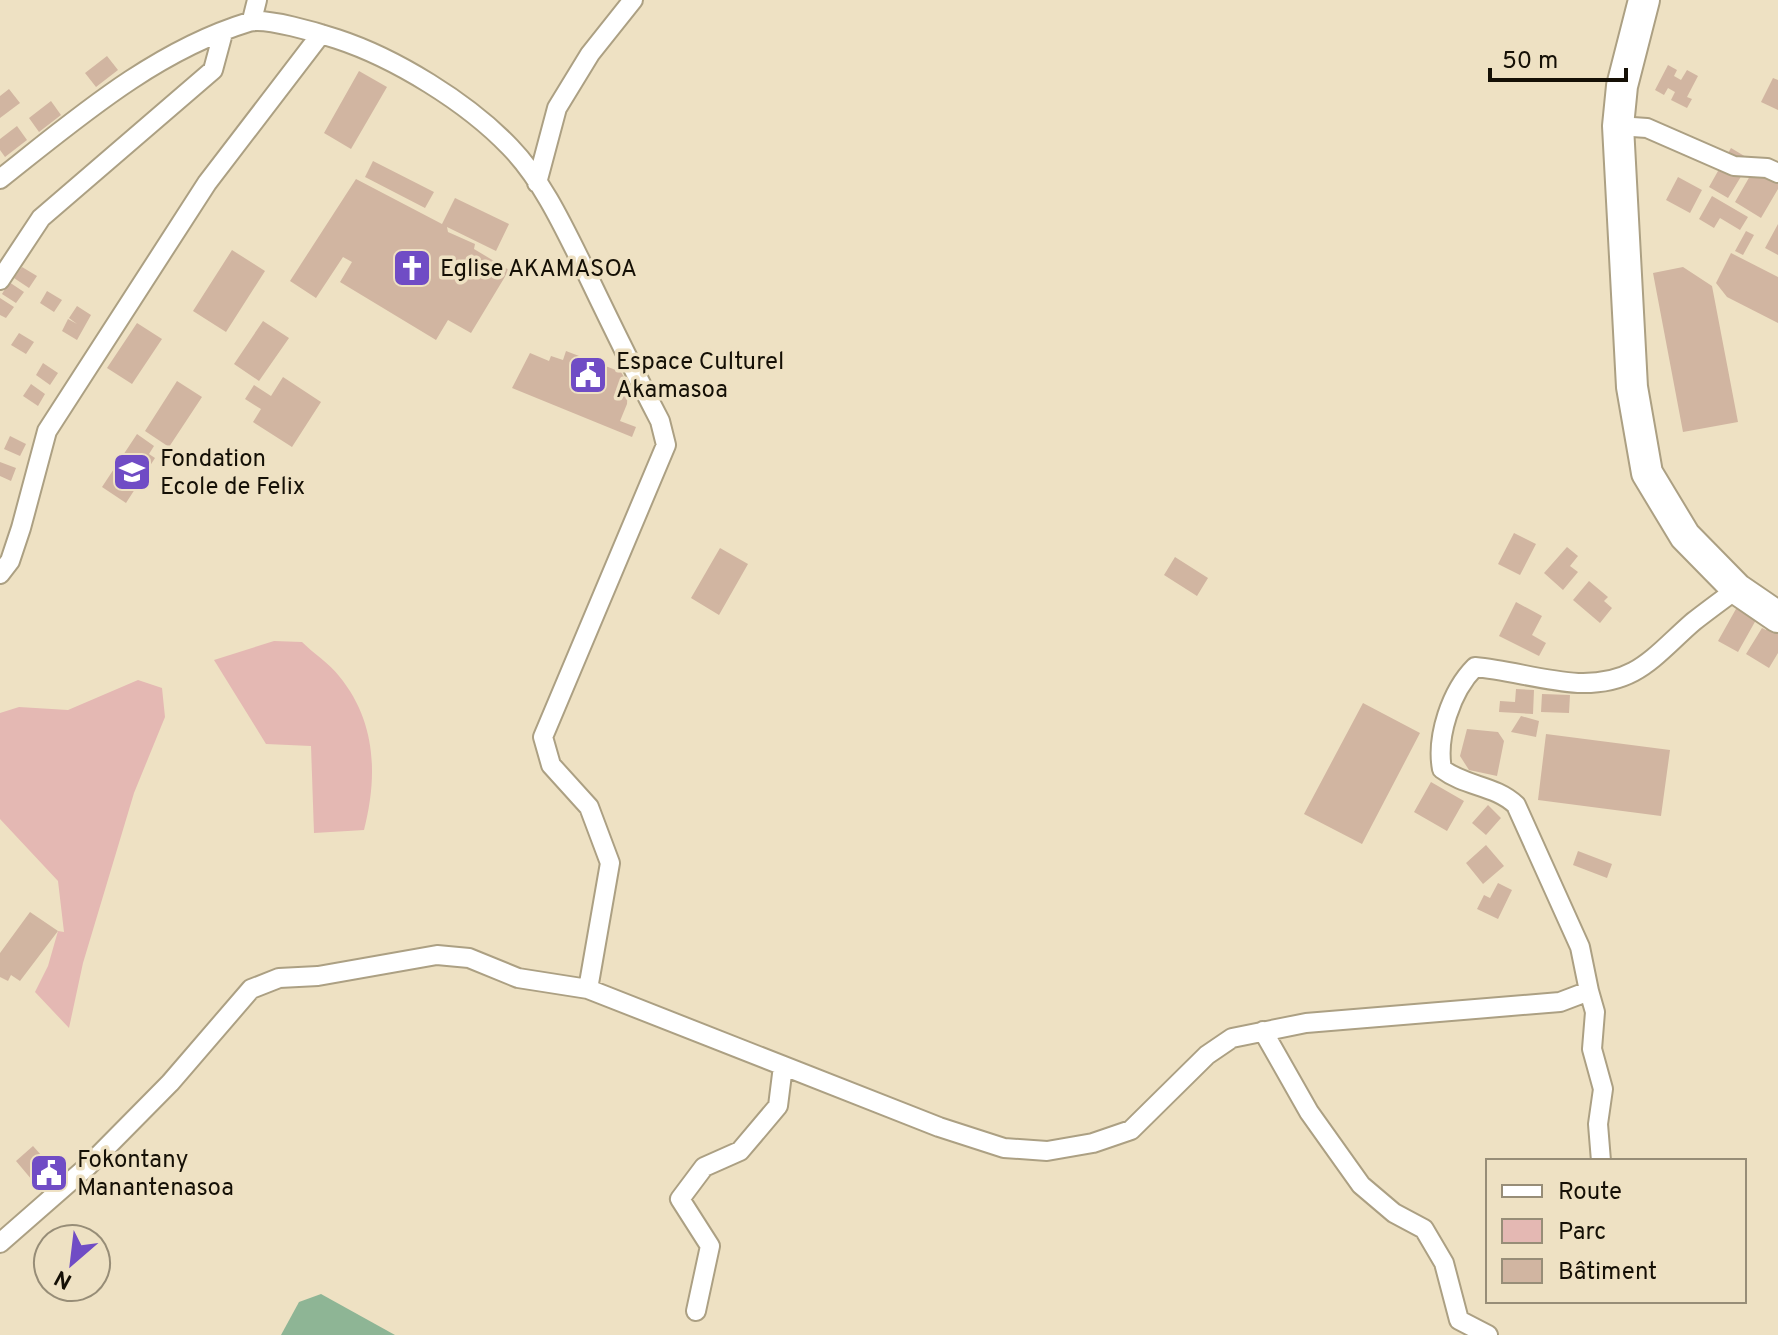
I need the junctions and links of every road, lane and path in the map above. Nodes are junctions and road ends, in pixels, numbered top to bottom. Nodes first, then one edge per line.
1 (257, 0) edge
2 (633, 0) edge
3 (1644, 0) edge
4 (252, 20) junction
5 (223, 33) junction
6 (321, 34) junction
7 (1618, 126) junction
8 (1778, 173) edge
9 (0, 179) edge
10 (537, 183) junction
11 (0, 280) edge
12 (0, 574) edge
13 (1737, 589) junction
14 (1778, 617) edge
15 (588, 989) junction
16 (1589, 991) junction
17 (1263, 1031) junction
18 (783, 1066) junction
19 (1601, 1159) edge
20 (0, 1243) edge
21 (696, 1311) dead end
22 (1488, 1335) edge

1 - 4 street
2 - 10 street
3 - 7 main road
4 - 5 street
4 - 6 street
5 - 9 street
5 - 11 street
6 - 10 street
6 - 12 street
7 - 8 street
7 - 13 main road
10 - 15 street
13 - 14 main road
13 - 16 street
15 - 18 street
15 - 20 street
16 - 17 street
16 - 19 street
17 - 18 street
17 - 22 street
18 - 21 street

